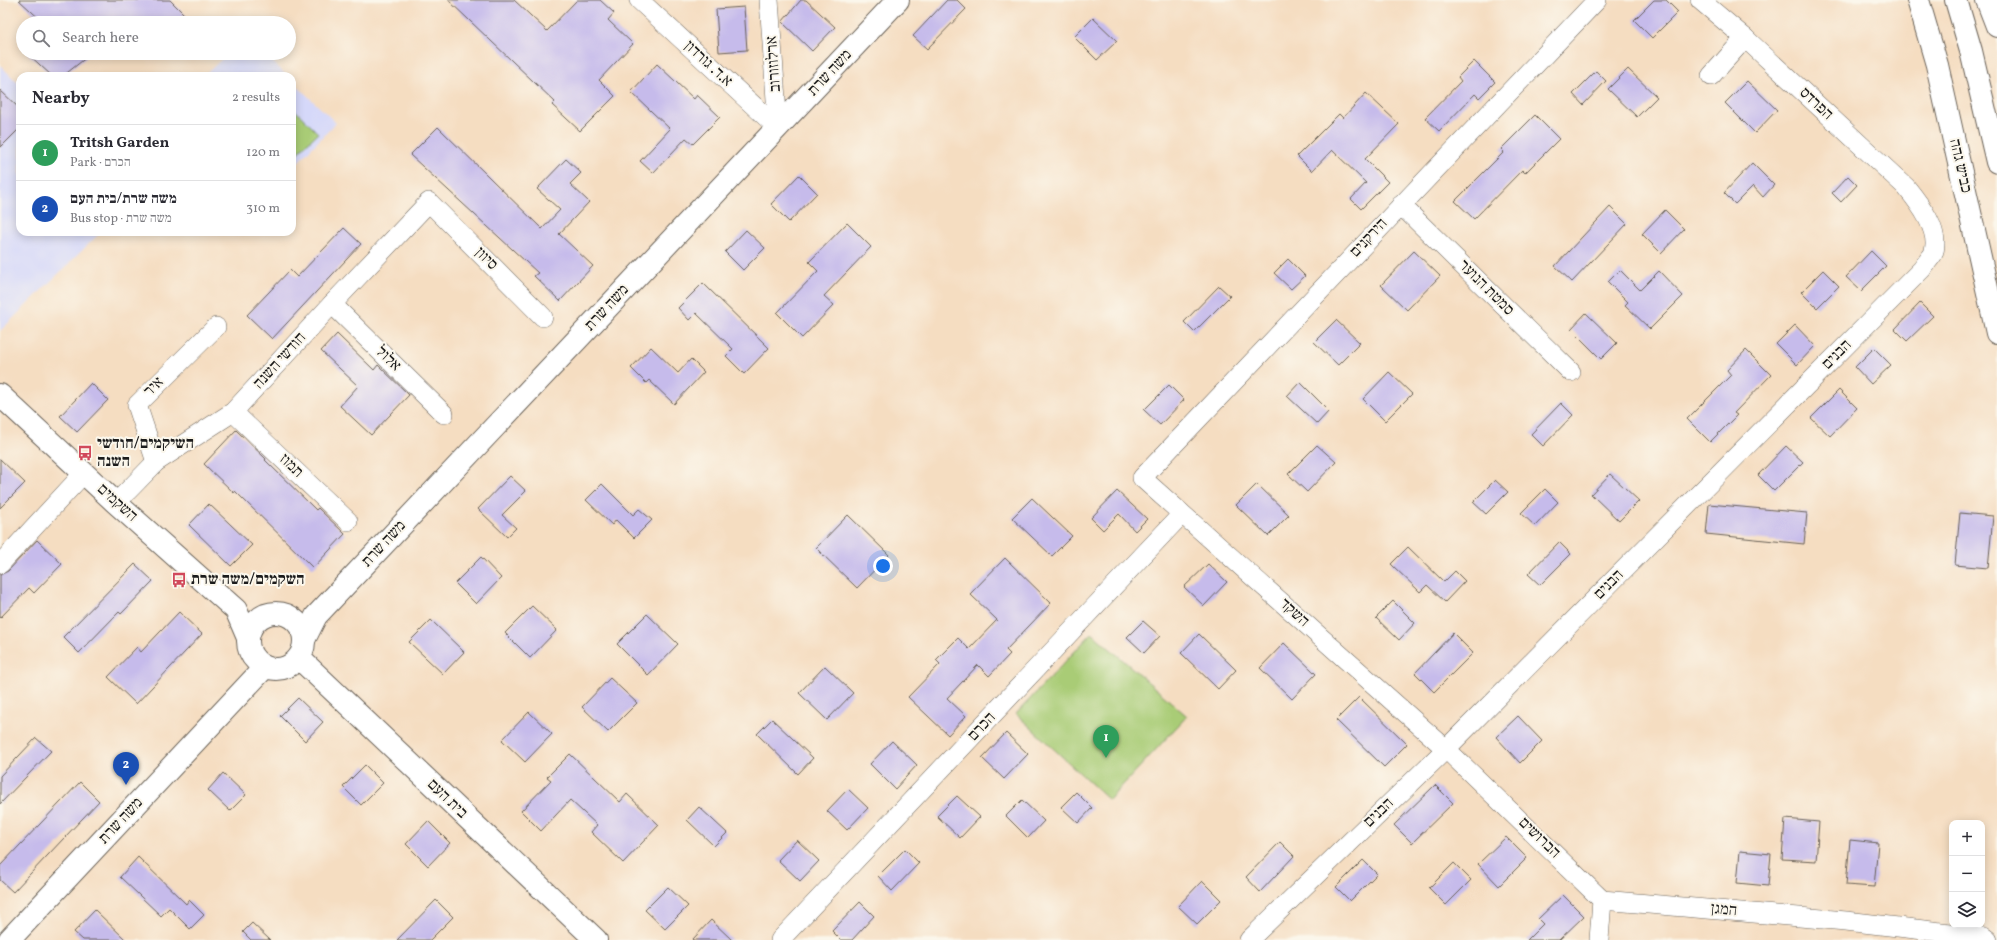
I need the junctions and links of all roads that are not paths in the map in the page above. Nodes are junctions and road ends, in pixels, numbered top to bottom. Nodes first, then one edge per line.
1 (639, 0) edge
2 (770, 0) edge
3 (898, 0) edge
4 (1597, 0) edge
5 (1700, 0) edge
6 (1918, 0) edge
7 (1956, 0) edge
8 (1987, 0) edge
9 (1997, 26) edge
10 (1745, 38) junction
11 (1711, 76) dead end
12 (778, 128) junction
13 (1997, 162) edge
14 (429, 202) joint
15 (1401, 205) junction
16 (1926, 213) joint
17 (332, 304) junction
18 (543, 317) dead end
19 (216, 327) dead end
20 (1997, 333) edge
21 (1571, 372) dead end
22 (0, 395) edge
23 (234, 412) junction
24 (444, 414) dead end
25 (156, 462) junction
26 (84, 473) junction
27 (1142, 478) joint
28 (116, 503) junction
29 (1182, 514) junction
30 (348, 521) dead end
31 (0, 564) edge
32 (236, 610) junction
33 (282, 615) junction
34 (316, 616) junction
35 (248, 638) junction
36 (302, 649) junction
37 (265, 667) junction
38 (1446, 748) junction
39 (1602, 900) junction
40 (9, 940) edge
41 (596, 940) edge
42 (780, 940) edge
43 (1249, 940) edge
44 (1599, 940) edge
45 (1988, 940) edge

1 - 12 street, א.ד. גורדון
2 - 12 street, ארלוזורוב
3 - 12 main road, משה שרת
4 - 15 street, הירקנים
5 - 10 street, הפרדס
6 - 20 main road, כביש גהה
7 - 13 main road
8 - 9 main road
10 - 11 street
10 - 16 street, הפרדס
12 - 34 main road, משה שרת
14 - 17 street, חודשי השנה
14 - 18 street, סיוון
15 - 21 street, סמטת הנוער
15 - 27 street, הירקנים
16 - 38 street, הבנים
17 - 23 street, חודשי השנה
17 - 24 street, אלול
19 - 25 street, איר
22 - 26 main road, השקמים
23 - 25 street, חודשי השנה
23 - 30 street, תמוז
25 - 28 street, חודשי השנה
26 - 28 main road, השקמים
26 - 31 street
27 - 29 street, השקד
28 - 32 main road, השקמים
29 - 38 street, השקד
29 - 42 street, הכרם
32 - 33 main road
32 - 35 main road, השקמים
33 - 34 main road
33 - 35 main road
33 - 36 main road
34 - 36 main road, משה שרת
35 - 37 main road
36 - 37 main road
36 - 41 main road, בית העם
37 - 40 main road, משה שרת
38 - 39 street, הברושים
38 - 43 street, הבנים
39 - 44 street
39 - 45 street, המגן

